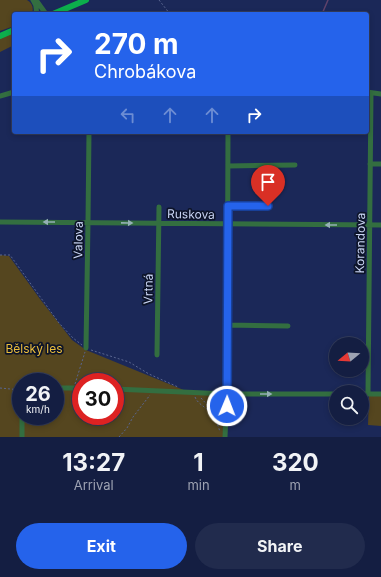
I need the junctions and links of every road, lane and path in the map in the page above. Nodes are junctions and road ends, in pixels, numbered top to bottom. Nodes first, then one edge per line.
1 (33, 0) edge
2 (36, 0) edge
3 (86, 0) edge
4 (159, 0) edge
5 (36, 12) edge
6 (45, 12) edge
7 (59, 12) edge
8 (168, 12) edge
9 (12, 31) edge
10 (0, 36) edge
11 (12, 93) edge
12 (369, 93) edge
13 (381, 94) edge
14 (0, 96) edge
15 (89, 134) edge
16 (228, 134) edge
17 (370, 164) junction
18 (381, 164) edge
19 (295, 165) dead end
20 (228, 166) junction
21 (228, 206) junction
22 (268, 206) dead end
23 (159, 207) dead end
24 (0, 222) edge
25 (88, 222) junction
26 (159, 223) junction
27 (228, 224) junction
28 (370, 225) junction
29 (381, 225) edge
30 (228, 325) junction
31 (288, 326) dead end
32 (86, 348) joint
33 (157, 355) dead end
34 (78, 373) edge
35 (368, 385) edge
36 (0, 388) edge
37 (12, 389) edge
38 (124, 389) edge
39 (152, 391) junction
40 (193, 393) junction
41 (227, 394) junction
42 (329, 394) edge
43 (369, 394) edge
44 (381, 394) edge
45 (22, 425) edge
46 (226, 430) junction
47 (22, 437) edge
48 (119, 437) edge
49 (221, 437) edge
50 (225, 437) edge

1 - 5 street
2 - 6 street
3 - 7 main road
4 - 8 path
9 - 10 main road
11 - 14 street
12 - 13 street
12 - 17 street, Korandova
15 - 25 street, Valova
16 - 20 street
17 - 18 street
17 - 28 street, Korandova
19 - 20 street
20 - 21 street
21 - 22 street
21 - 27 street
23 - 26 street, Vrtná
25 -> 24 street, Ruskova
25 -> 26 street, Ruskova
25 - 32 street, Valova
26 - 27 street, Ruskova
26 - 33 street, Vrtná
28 -> 27 street, Ruskova
27 - 30 street
28 - 29 street, Ruskova
28 - 35 street, Korandova
30 - 31 street
30 - 41 street
32 - 34 path
36 - 37 path
38 - 39 street
39 - 40 street
39 - 48 path
40 - 41 street
40 - 46 path
40 - 49 path
41 -> 42 street
41 - 46 street
43 - 44 street
45 - 47 street
46 - 50 street

